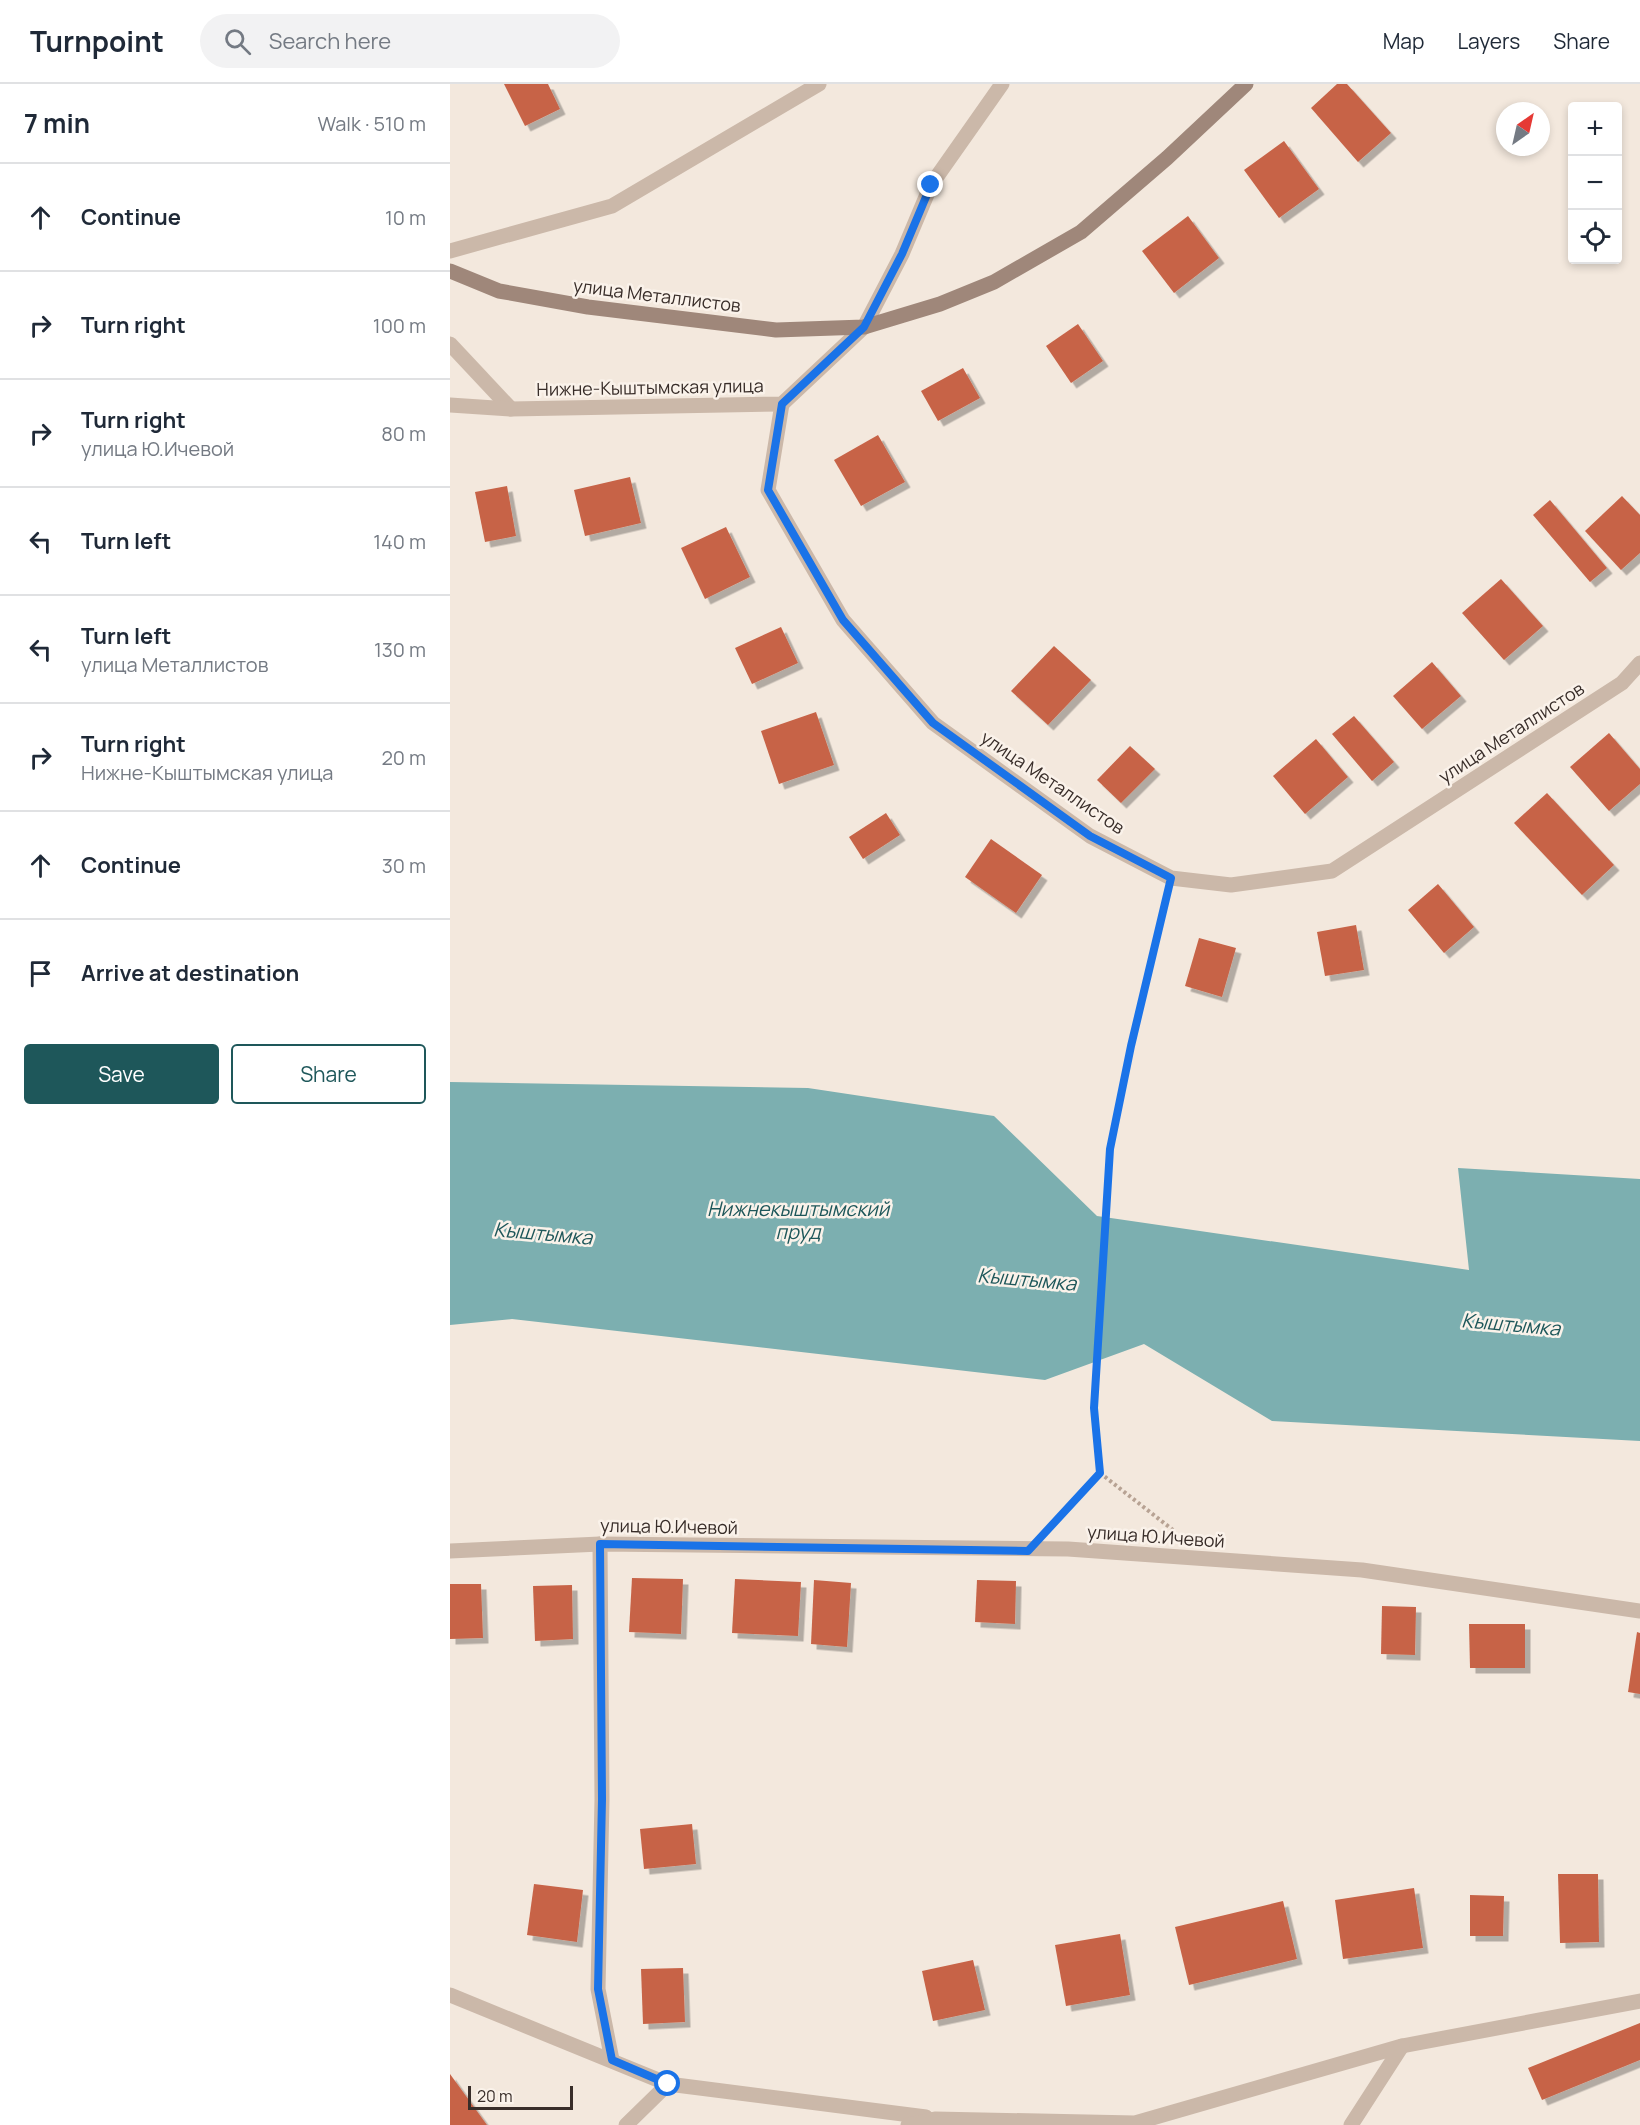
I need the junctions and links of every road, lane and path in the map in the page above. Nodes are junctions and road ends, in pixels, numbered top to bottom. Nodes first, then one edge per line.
1 (819, 84) edge
2 (1002, 84) edge
3 (1246, 84) edge
4 (450, 251) edge
5 (450, 271) edge
6 (864, 327) junction
7 (450, 344) edge
8 (782, 404) junction
9 (450, 405) edge
10 (511, 409) junction
11 (1640, 663) edge
12 (1171, 878) junction
13 (1100, 1473) junction
14 (600, 1544) junction
15 (450, 1551) edge
16 (1028, 1551) junction
17 (1209, 1559) junction
18 (1640, 1611) edge
19 (450, 1995) edge
20 (1640, 2001) edge
21 (1402, 2046) junction
22 (612, 2060) junction
23 (668, 2084) junction
24 (935, 2119) junction
25 (626, 2125) edge
26 (908, 2125) edge
27 (961, 2125) edge
28 (1351, 2125) edge

1 - 4 street
2 - 6 street
3 - 6 main road, Нижне-Кыштымская улица
5 - 6 main road, улица Металлистов
6 - 8 street, Нижне-Кыштымская улица
7 - 10 street
8 - 10 street, Нижне-Кыштымская улица
8 - 12 street, улица Металлистов
9 - 10 street, Нижне-Кыштымская улица
11 - 12 street, улица Металлистов
12 - 13 path
13 - 16 path
13 - 17 path
14 - 15 street, улица Ю.Ичевой
14 - 16 street, улица Ю.Ичевой
14 - 22 street
16 - 17 street, улица Ю.Ичевой
17 - 18 street, улица Ю.Ичевой
19 - 22 street
20 - 21 street
21 - 24 street
21 - 28 street
22 - 23 street
23 - 24 street
23 - 25 street
24 - 26 street
24 - 27 street

